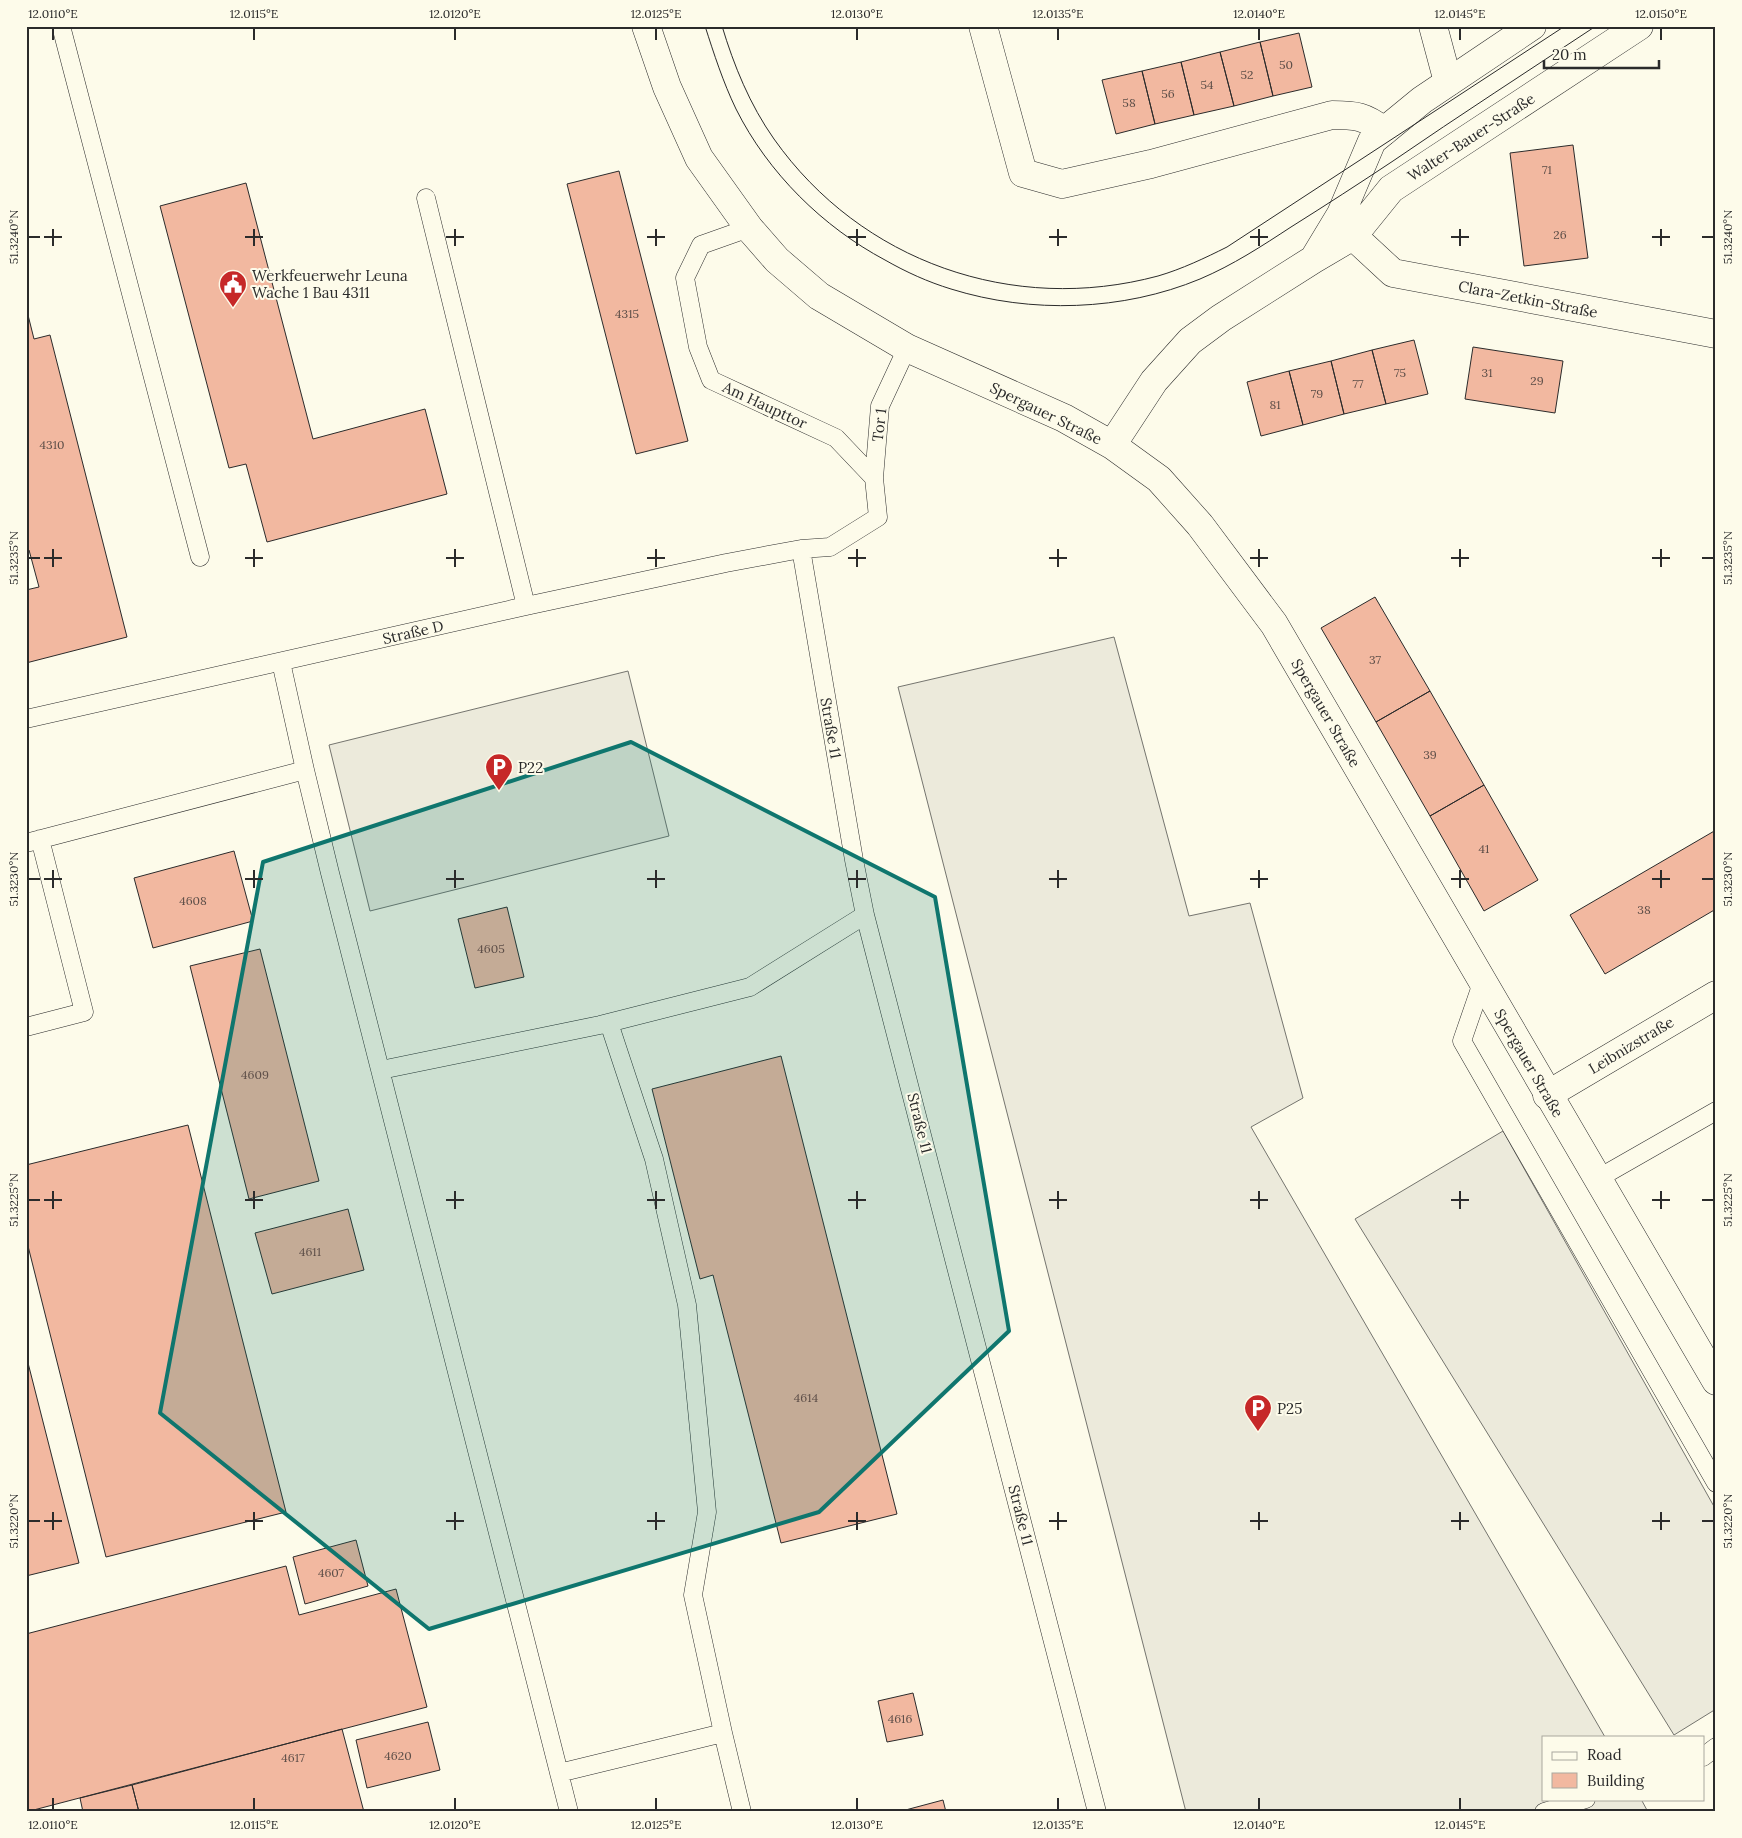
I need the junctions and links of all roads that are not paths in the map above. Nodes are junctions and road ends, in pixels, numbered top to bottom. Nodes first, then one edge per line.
1 (61, 26) edge
2 (646, 26) edge
3 (983, 26) edge
4 (1433, 26) edge
5 (1532, 26) edge
6 (1638, 26) edge
7 (1448, 82) junction
8 (1384, 132) junction
9 (426, 198) dead end
10 (746, 223) junction
11 (1353, 236) junction
12 (1314, 258) junction
13 (1716, 334) edge
14 (907, 348) junction
15 (1112, 445) junction
16 (874, 478) junction
17 (801, 549) junction
18 (200, 557) dead end
19 (526, 606) junction
20 (281, 662) junction
21 (26, 719) edge
22 (304, 770) junction
23 (33, 841) edge
24 (866, 915) junction
25 (1482, 983) junction
26 (1716, 994) edge
27 (609, 1023) junction
28 (26, 1026) edge
29 (380, 1070) junction
30 (1547, 1095) junction
31 (1716, 1111) edge
32 (1597, 1179) junction
33 (1716, 1381) edge
34 (1716, 1483) edge
35 (723, 1733) junction
36 (1716, 1748) edge
37 (1704, 1756) edge
38 (560, 1773) junction
39 (1583, 1800) edge
40 (569, 1812) edge
41 (742, 1812) edge
42 (1097, 1812) edge
43 (1544, 1812) edge

1 - 18 lane
2 - 10 street, Spergauer Straße
3 - 8 street
4 - 7 street
5 - 7 street, Walter-Bauer-Straße
6 - 11 street, Walter-Bauer-Straße
7 - 8 street, Walter-Bauer-Straße
8 - 12 street, Walter-Bauer-Straße
9 - 19 lane
10 - 14 street, Spergauer Straße
10 - 16 lane, Am Haupttor
11 - 12 street, Walter-Bauer-Straße
11 - 13 street, Clara-Zetkin-Straße
12 - 15 street, Walter-Bauer-Straße
14 - 15 street, Spergauer Straße
14 - 16 lane, Tor 1
15 - 25 street, Spergauer Straße
16 - 17 lane
17 - 19 lane, Straße D
17 - 24 lane, Straße 11
19 - 20 lane, Straße D
20 - 21 lane, Straße D
20 - 22 lane
22 - 23 lane
22 - 29 lane
23 - 28 lane
24 - 27 lane
24 - 42 lane, Straße 11
25 - 30 street, Spergauer Straße
25 - 34 lane
26 - 30 street, Leibnizstraße
27 - 29 lane
27 - 35 lane
29 - 38 lane
30 - 32 street, Spergauer Straße
31 - 32 lane
32 - 33 street, Spergauer Straße
35 - 38 lane
35 - 41 lane
36 - 37 lane
38 - 40 lane
39 - 43 lane

